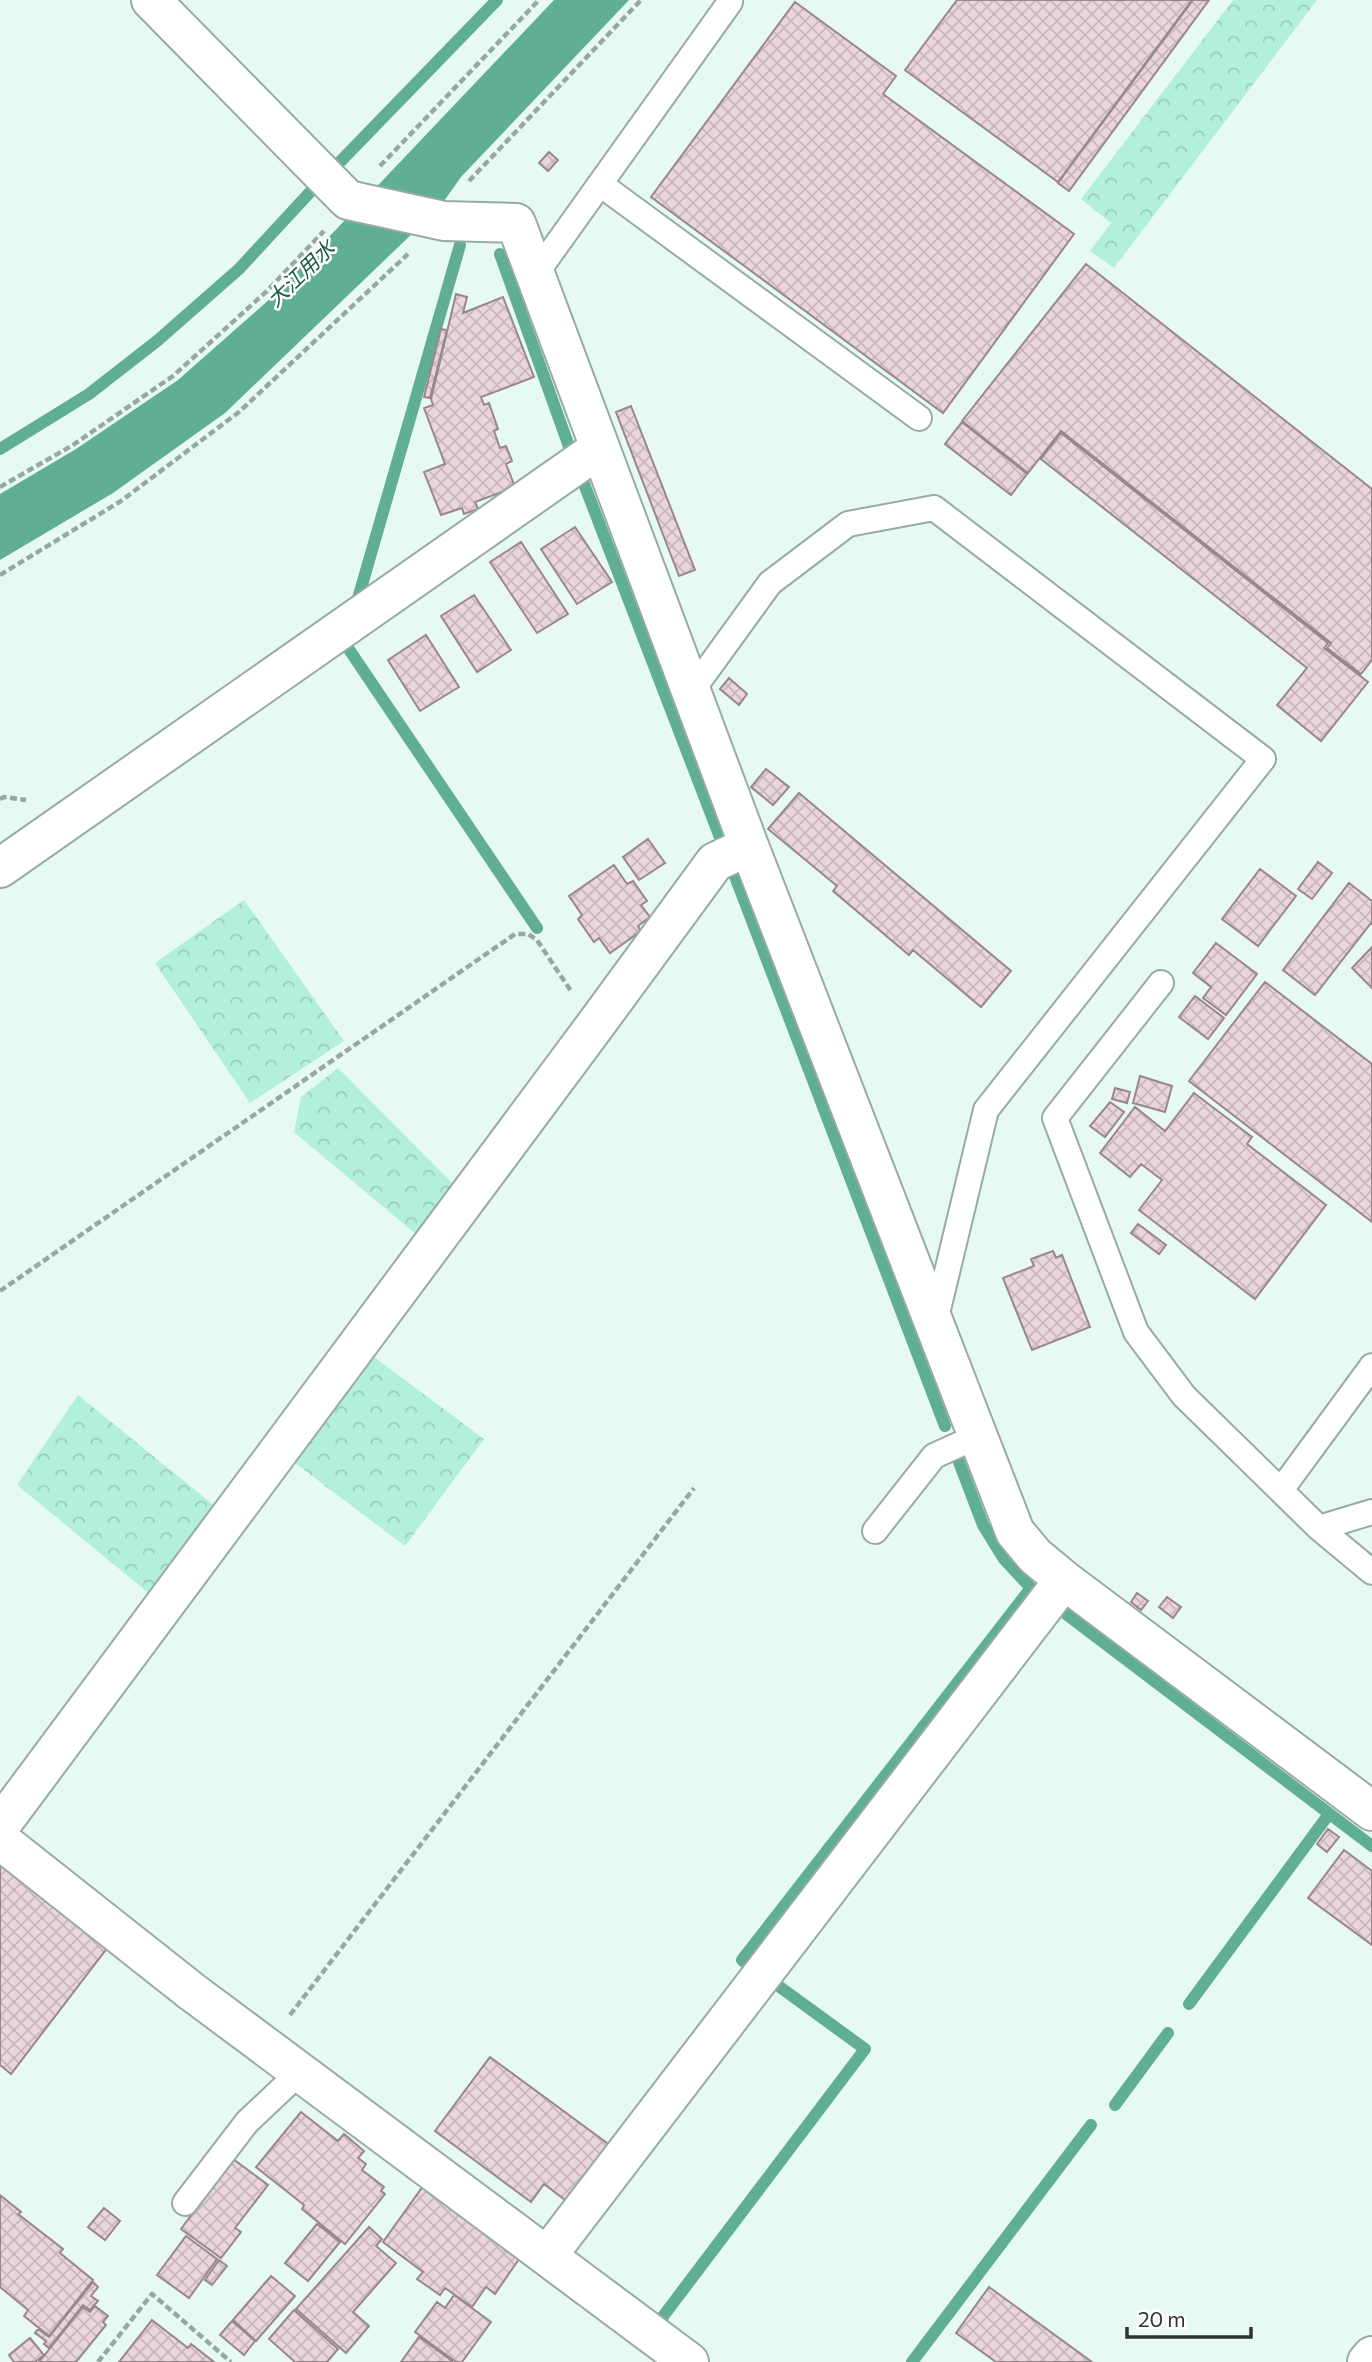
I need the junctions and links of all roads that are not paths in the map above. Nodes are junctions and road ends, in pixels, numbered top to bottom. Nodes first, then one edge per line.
1 (151, 0) edge
2 (730, 2) dead end
3 (600, 184) junction
4 (536, 275) junction
5 (919, 418) dead end
6 (600, 448) junction
7 (691, 692) junction
8 (748, 846) junction
9 (0, 868) edge
10 (1161, 983) dead end
11 (934, 1326) junction
12 (1372, 1366) edge
13 (978, 1436) junction
14 (1281, 1490) junction
15 (1372, 1512) edge
16 (1319, 1528) junction
17 (875, 1531) dead end
18 (1372, 1572) edge
19 (1063, 1580) junction
20 (1372, 1811) edge
21 (0, 1826) edge
22 (0, 1840) edge
23 (300, 2072) junction
24 (185, 2203) dead end
25 (547, 2256) junction
26 (1372, 2356) edge
27 (690, 2362) edge
28 (1367, 2362) edge

1 - 4 street
2 - 3 lane
3 - 4 lane
3 - 5 lane
4 - 6 street
6 - 7 street
6 - 9 street
7 - 8 street
7 - 11 lane
8 - 11 street
8 - 21 street
10 - 14 lane
11 - 13 street
12 - 14 lane
13 - 17 lane
13 - 19 street
14 - 16 lane
15 - 16 lane
16 - 18 lane
19 - 20 street
19 - 25 street
22 - 23 street
23 - 24 lane
23 - 25 street
25 - 27 street
26 - 28 street

